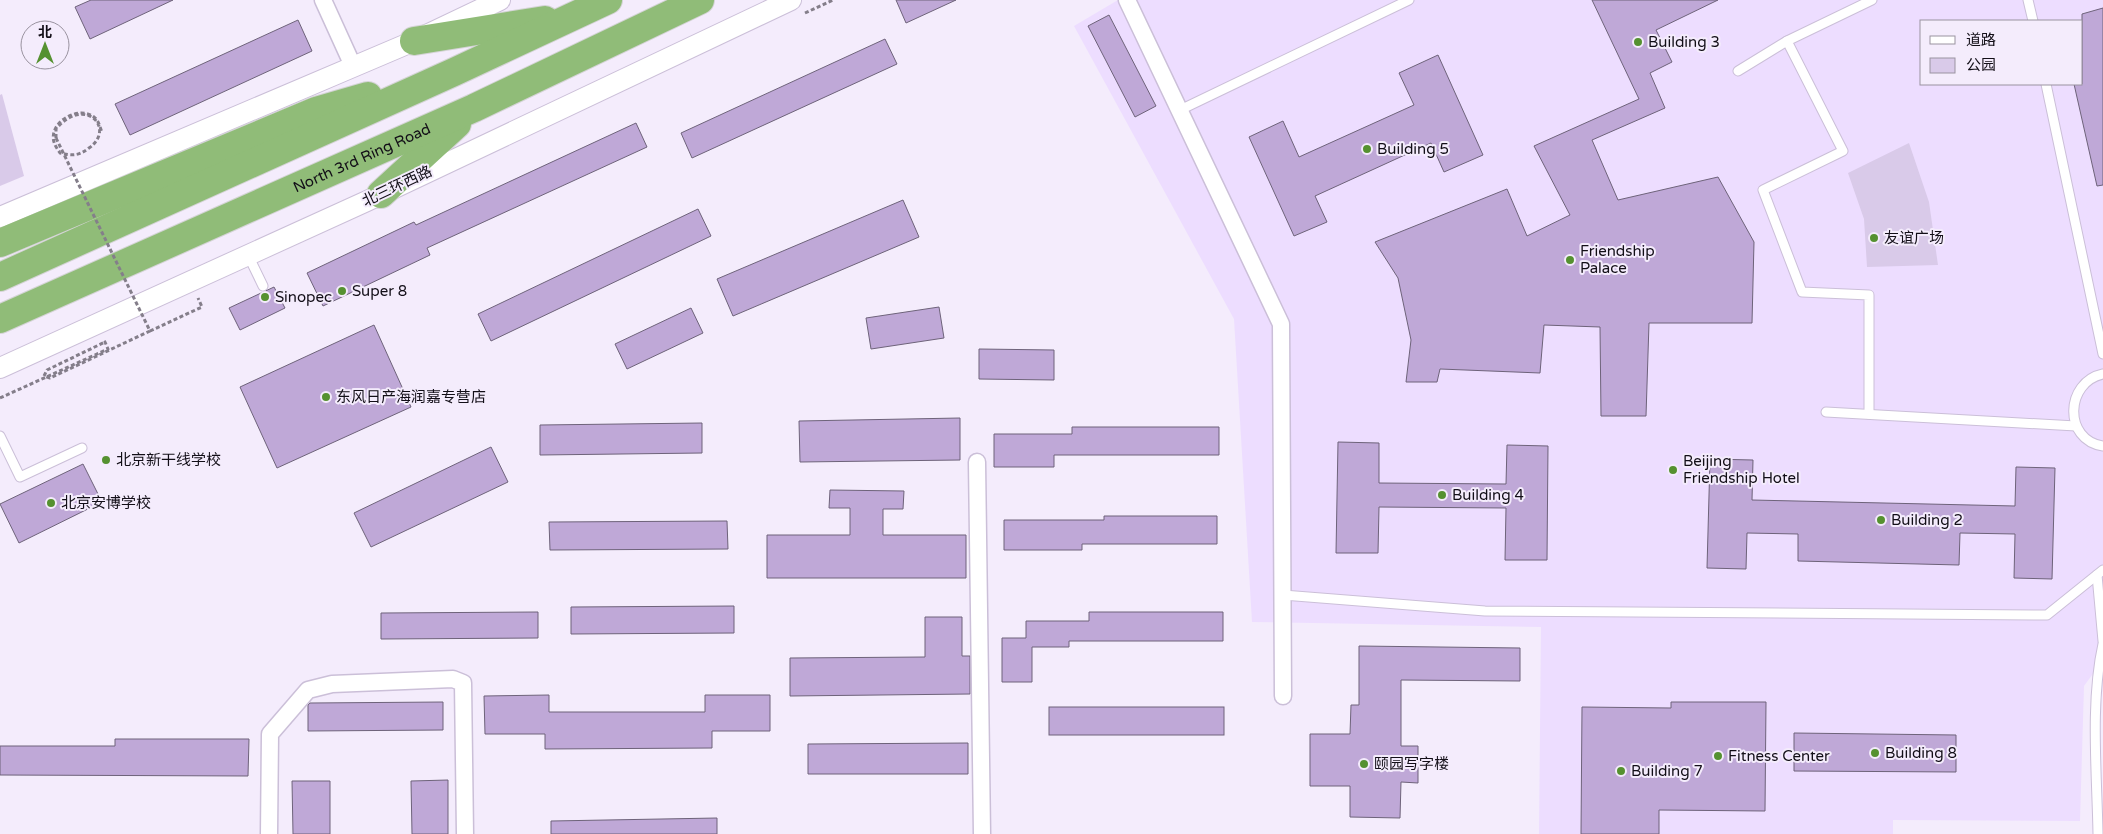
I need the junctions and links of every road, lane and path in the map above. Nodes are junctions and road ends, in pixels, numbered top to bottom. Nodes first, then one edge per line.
1 (323, 0) edge
2 (500, 0) edge
3 (608, 0) edge
4 (791, 0) edge
5 (1127, 0) edge
6 (1410, 0) edge
7 (1872, 0) edge
8 (2028, 0) edge
9 (702, 1) edge
10 (576, 15) junction
11 (2033, 20) edge
12 (414, 40) junction
13 (1788, 41) junction
14 (353, 66) junction
15 (1738, 70) dead end
16 (454, 72) junction
17 (2046, 85) edge
18 (474, 108) junction
19 (1180, 110) junction
20 (102, 132) dead end
21 (381, 194) junction
22 (0, 217) edge
23 (0, 243) edge
24 (248, 254) junction
25 (5, 275) edge
26 (263, 286) dead end
27 (206, 295) dead end
28 (198, 298) junction
29 (190, 302) dead end
30 (11, 314) edge
31 (147, 322) dead end
32 (138, 326) dead end
33 (150, 331) junction
34 (113, 338) dead end
35 (104, 342) junction
36 (2103, 354) edge
37 (0, 368) edge
38 (2103, 374) edge
39 (0, 398) edge
40 (1826, 412) dead end
41 (1869, 414) junction
42 (2076, 426) junction
43 (0, 436) edge
44 (2103, 446) edge
45 (82, 448) dead end
46 (977, 462) dead end
47 (2100, 572) edge
48 (1282, 596) junction
49 (2103, 643) edge
50 (1283, 696) dead end
51 (269, 834) edge
52 (465, 834) edge
53 (982, 834) edge
54 (2098, 834) edge

1 - 14 street
2 - 12 street
3 - 10 highway
4 - 21 street, 北三环西路
5 - 19 street
6 - 19 lane
7 - 13 lane
8 - 11 lane
9 - 18 highway, North 3rd Ring Road
10 - 12 highway
10 - 16 highway
12 - 14 street
13 - 15 lane
13 - 41 lane
14 - 22 street
16 - 23 highway
16 - 25 highway
17 - 36 lane
18 - 21 highway
18 - 30 highway, North 3rd Ring Road
19 - 48 street
20 - 33 path, bridge
21 - 24 street, 北三环西路
24 - 26 lane
24 - 37 street, 北三环西路
27 - 28 path
28 - 29 path
28 - 33 path
31 - 32 path
33 - 35 path, bridge
34 - 35 path
35 - 39 path
38 - 42 lane
40 - 41 lane
41 - 42 lane
42 - 44 lane
43 - 45 lane
46 - 53 street
47 - 48 lane
47 - 49 lane
48 - 50 street
49 - 54 lane
51 - 52 street

